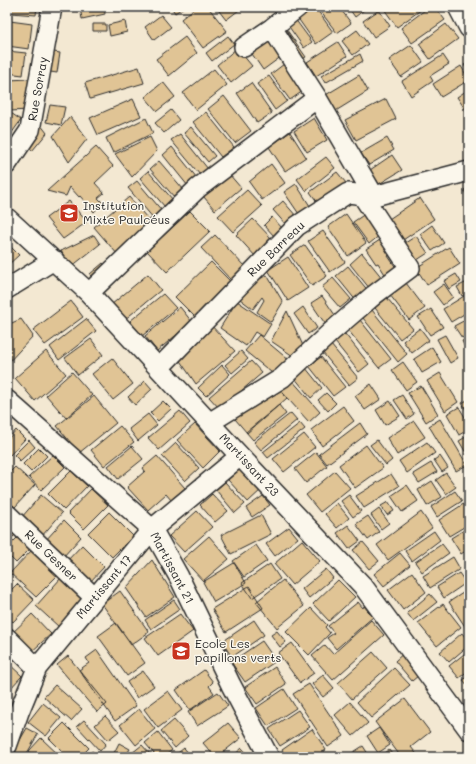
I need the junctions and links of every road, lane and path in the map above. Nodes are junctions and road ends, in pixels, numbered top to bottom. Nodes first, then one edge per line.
1 (52, 7) edge
2 (298, 7) edge
3 (458, 7) edge
4 (272, 28) junction
5 (469, 28) edge
6 (244, 47) dead end
7 (317, 98) junction
8 (7, 164) edge
9 (469, 172) edge
10 (368, 195) junction
11 (7, 218) edge
12 (54, 260) junction
13 (7, 288) edge
14 (89, 293) junction
15 (159, 368) junction
16 (7, 400) edge
17 (209, 423) junction
18 (240, 456) junction
19 (7, 514) edge
20 (152, 529) junction
21 (95, 598) junction
22 (7, 638) edge
23 (37, 668) junction
24 (469, 730) edge
25 (7, 746) edge
26 (270, 757) edge

1 - 8 street, Rue Sorray
2 - 4 street
3 - 5 street
4 - 6 street
4 - 7 street
7 - 10 street
7 - 14 street
9 - 10 street, Rue Barreau
10 - 15 street, Rue Barreau
10 - 17 street
11 - 12 street, Martissant 23
12 - 13 street
12 - 14 street, Martissant 23
14 - 15 street, Martissant 23
15 - 17 street, Martissant 23
16 - 20 street, Martissant 21
17 - 18 street, Martissant 23
18 - 20 street, Martissant 17
18 - 24 street, Martissant 23
19 - 21 street, Rue Gesner
20 - 21 street, Martissant 17
20 - 26 street, Martissant 21
21 - 23 street, Martissant 17
22 - 23 street
23 - 25 street, Martissant 17

